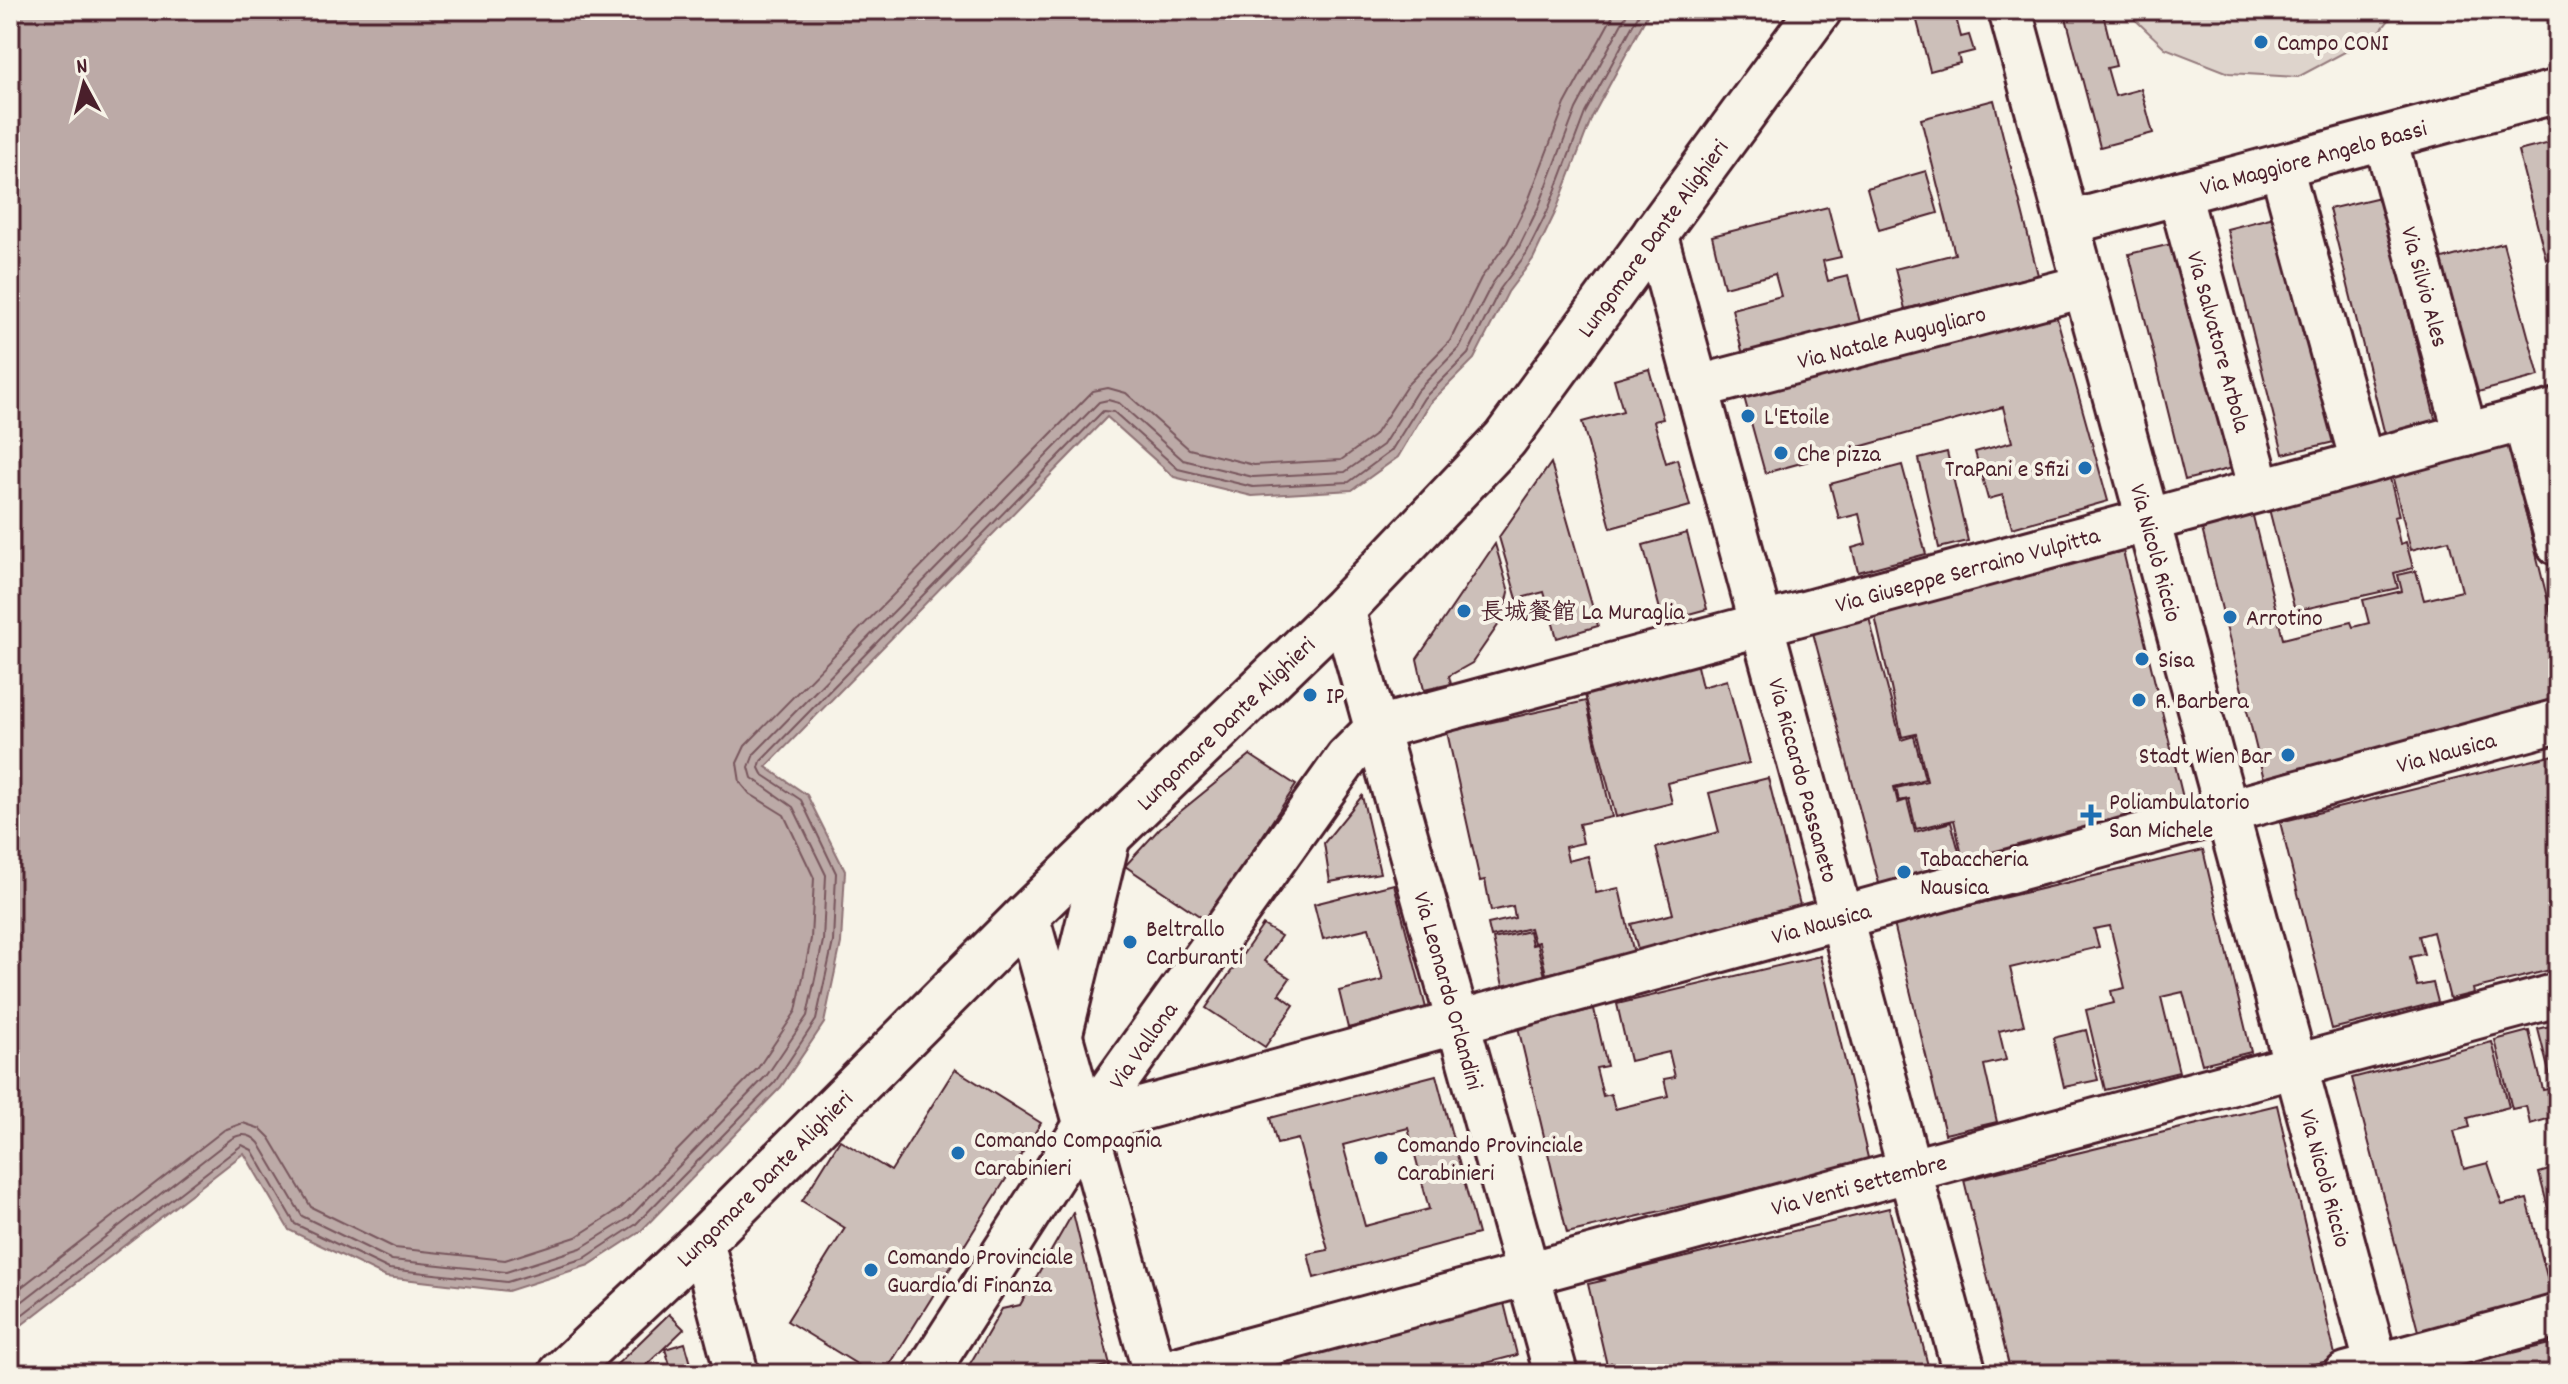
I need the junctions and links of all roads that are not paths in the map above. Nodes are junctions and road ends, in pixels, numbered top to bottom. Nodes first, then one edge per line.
1 (1819, 10) edge
2 (2010, 10) edge
3 (2558, 91) edge
4 (2385, 138) junction
5 (2281, 166) junction
6 (2179, 193) junction
7 (2068, 223) junction
8 (1655, 232) junction
9 (2085, 286) junction
10 (1698, 387) junction
11 (2541, 414) edge
12 (2466, 435) junction
13 (2362, 462) junction
14 (2550, 483) edge
15 (2260, 490) junction
16 (2148, 520) junction
17 (2558, 544) edge
18 (1343, 609) junction
19 (1762, 624) junction
20 (2558, 721) edge
21 (1377, 728) junction
22 (2227, 812) junction
23 (1109, 836) junction
24 (1027, 915) junction
25 (1841, 918) junction
26 (2558, 995) edge
27 (1458, 1022) junction
28 (1061, 1034) junction
29 (2295, 1066) junction
30 (1086, 1124) junction
31 (1910, 1170) junction
32 (702, 1241) junction
33 (1528, 1274) junction
34 (2558, 1316) edge
35 (2367, 1371) edge
36 (561, 1374) edge
37 (737, 1374) edge
38 (926, 1374) edge
39 (1156, 1374) edge
40 (1556, 1374) edge
41 (1965, 1374) edge

1 - 8 main road, Lungomare Dante Alighieri
2 - 7 street, Via Nicolò Riccio
3 - 4 street, Via Maggiore Angelo Bassi
4 - 5 street, Via Maggiore Angelo Bassi
4 - 12 street, Via Silvio Ales
5 - 6 street, Via Maggiore Angelo Bassi
5 - 13 street
6 - 7 street, Via Maggiore Angelo Bassi
6 - 15 street, Via Salvatore Arbola
7 - 9 street, Via Nicolò Riccio
8 - 10 street, Via Riccardo Passaneto
8 - 18 main road, Lungomare Dante Alighieri
9 - 10 street, Via Natale Augugliaro
9 - 16 street, Via Nicolò Riccio
10 - 19 street, Via Riccardo Passaneto
11 - 12 street, Via Giuseppe Serraino Vulpitta
11 - 14 street
12 - 13 street, Via Giuseppe Serraino Vulpitta
13 - 15 street, Via Giuseppe Serraino Vulpitta
14 - 17 street
15 - 16 street, Via Giuseppe Serraino Vulpitta
16 - 19 street, Via Giuseppe Serraino Vulpitta
16 - 22 street, Via Nicolò Riccio
18 - 21 street, Via Leonardo Orlandini
18 - 23 main road, Lungomare Dante Alighieri
19 - 21 street, Via Giuseppe Serraino Vulpitta
19 - 25 street, Via Riccardo Passaneto
20 - 22 street, Via Nausica
21 - 27 street, Via Leonardo Orlandini
21 - 30 street, Via Vallona
22 - 25 street, Via Nausica
22 - 29 street, Via Nicolò Riccio
23 - 24 main road, Lungomare Dante Alighieri
23 - 28 street
24 - 28 street
24 - 32 main road, Lungomare Dante Alighieri
25 - 27 street, Via Nausica
25 - 31 street, Via Riccardo Passaneto
26 - 29 street, Via Venti Settembre
27 - 30 street, Via Nausica
27 - 33 street, Via Leonardo Orlandini
28 - 30 street
29 - 31 street, Via Venti Settembre
29 - 35 street, Via Nicolò Riccio
30 - 38 street, Via Vallona
30 - 39 street
31 - 33 street, Via Venti Settembre
31 - 41 street, Via Riccardo Passaneto
32 - 36 main road, Lungomare Dante Alighieri
32 - 37 street
33 - 39 street, Via Venti Settembre
33 - 40 street, Via Leonardo Orlandini
34 - 35 street

